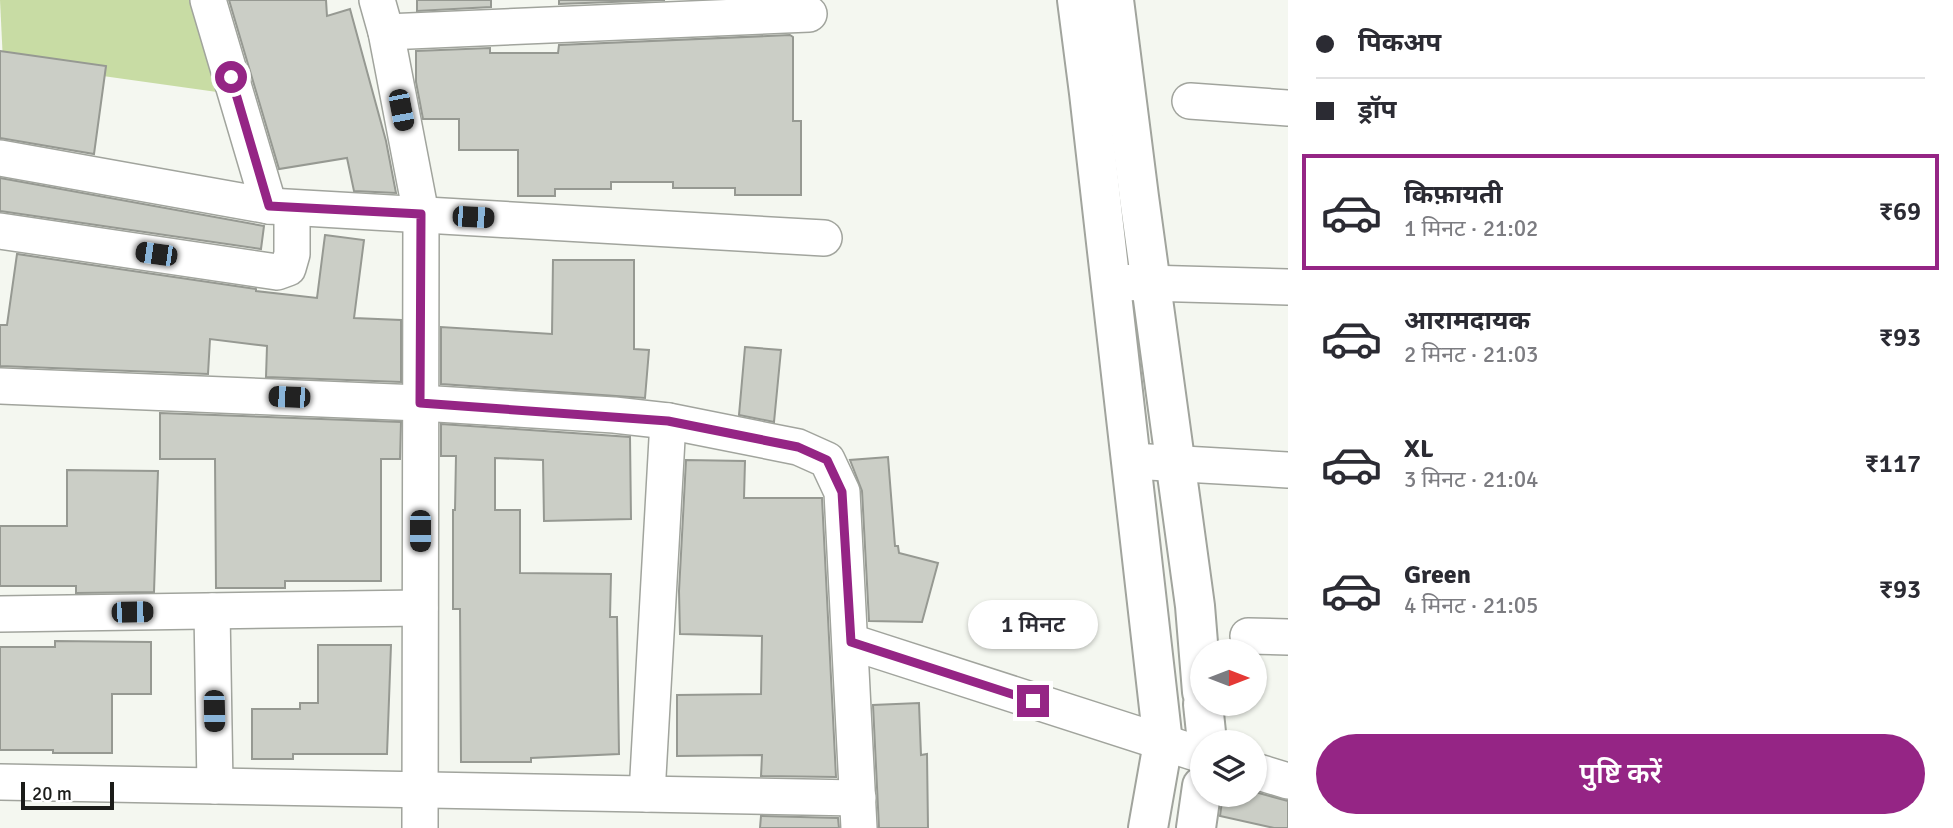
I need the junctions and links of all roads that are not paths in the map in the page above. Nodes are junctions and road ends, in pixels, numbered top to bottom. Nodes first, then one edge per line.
1 (208, 0) edge
2 (1077, 0) edge
3 (1114, 0) edge
4 (809, 14) dead end
5 (382, 16) edge
6 (1190, 102) dead end
7 (1288, 108) edge
8 (0, 158) edge
9 (281, 207) junction
10 (421, 214) junction
11 (0, 231) edge
12 (824, 238) dead end
13 (1110, 282) junction
14 (1151, 282) junction
15 (1288, 287) edge
16 (0, 386) edge
17 (420, 403) junction
18 (668, 421) junction
19 (1131, 461) junction
20 (1174, 462) junction
21 (1288, 470) edge
22 (420, 608) junction
23 (212, 611) junction
24 (0, 614) edge
25 (1248, 636) dead end
26 (1288, 637) edge
27 (1198, 639) edge
28 (851, 642) junction
29 (1163, 743) junction
30 (1190, 751) edge
31 (1267, 775) edge
32 (1288, 781) edge
33 (0, 782) edge
34 (215, 786) junction
35 (420, 790) junction
36 (647, 794) junction
37 (1199, 807) edge
38 (858, 813) edge
39 (420, 828) edge
40 (1148, 828) edge
41 (1196, 828) edge

1 - 9 street
2 - 13 main road
3 - 14 main road
4 - 5 street
5 - 10 street
6 - 7 street
8 - 9 street
9 - 10 street
9 - 11 street
10 - 12 street
10 - 17 street
13 - 14 street
13 - 19 main road
14 - 15 street
14 - 20 main road
16 - 17 street
17 - 18 street
17 - 22 street
18 - 28 street
18 - 36 street
19 - 20 street
19 - 29 main road
20 - 21 street
20 - 27 main road
22 - 23 street
22 - 35 street
23 - 24 street
23 - 34 street
25 - 26 street
28 - 29 street
28 - 38 street
29 - 30 street
29 - 40 main road
31 - 32 street
33 - 34 street
34 - 35 street
35 - 36 street
35 - 39 street
36 - 38 street
37 - 41 main road

